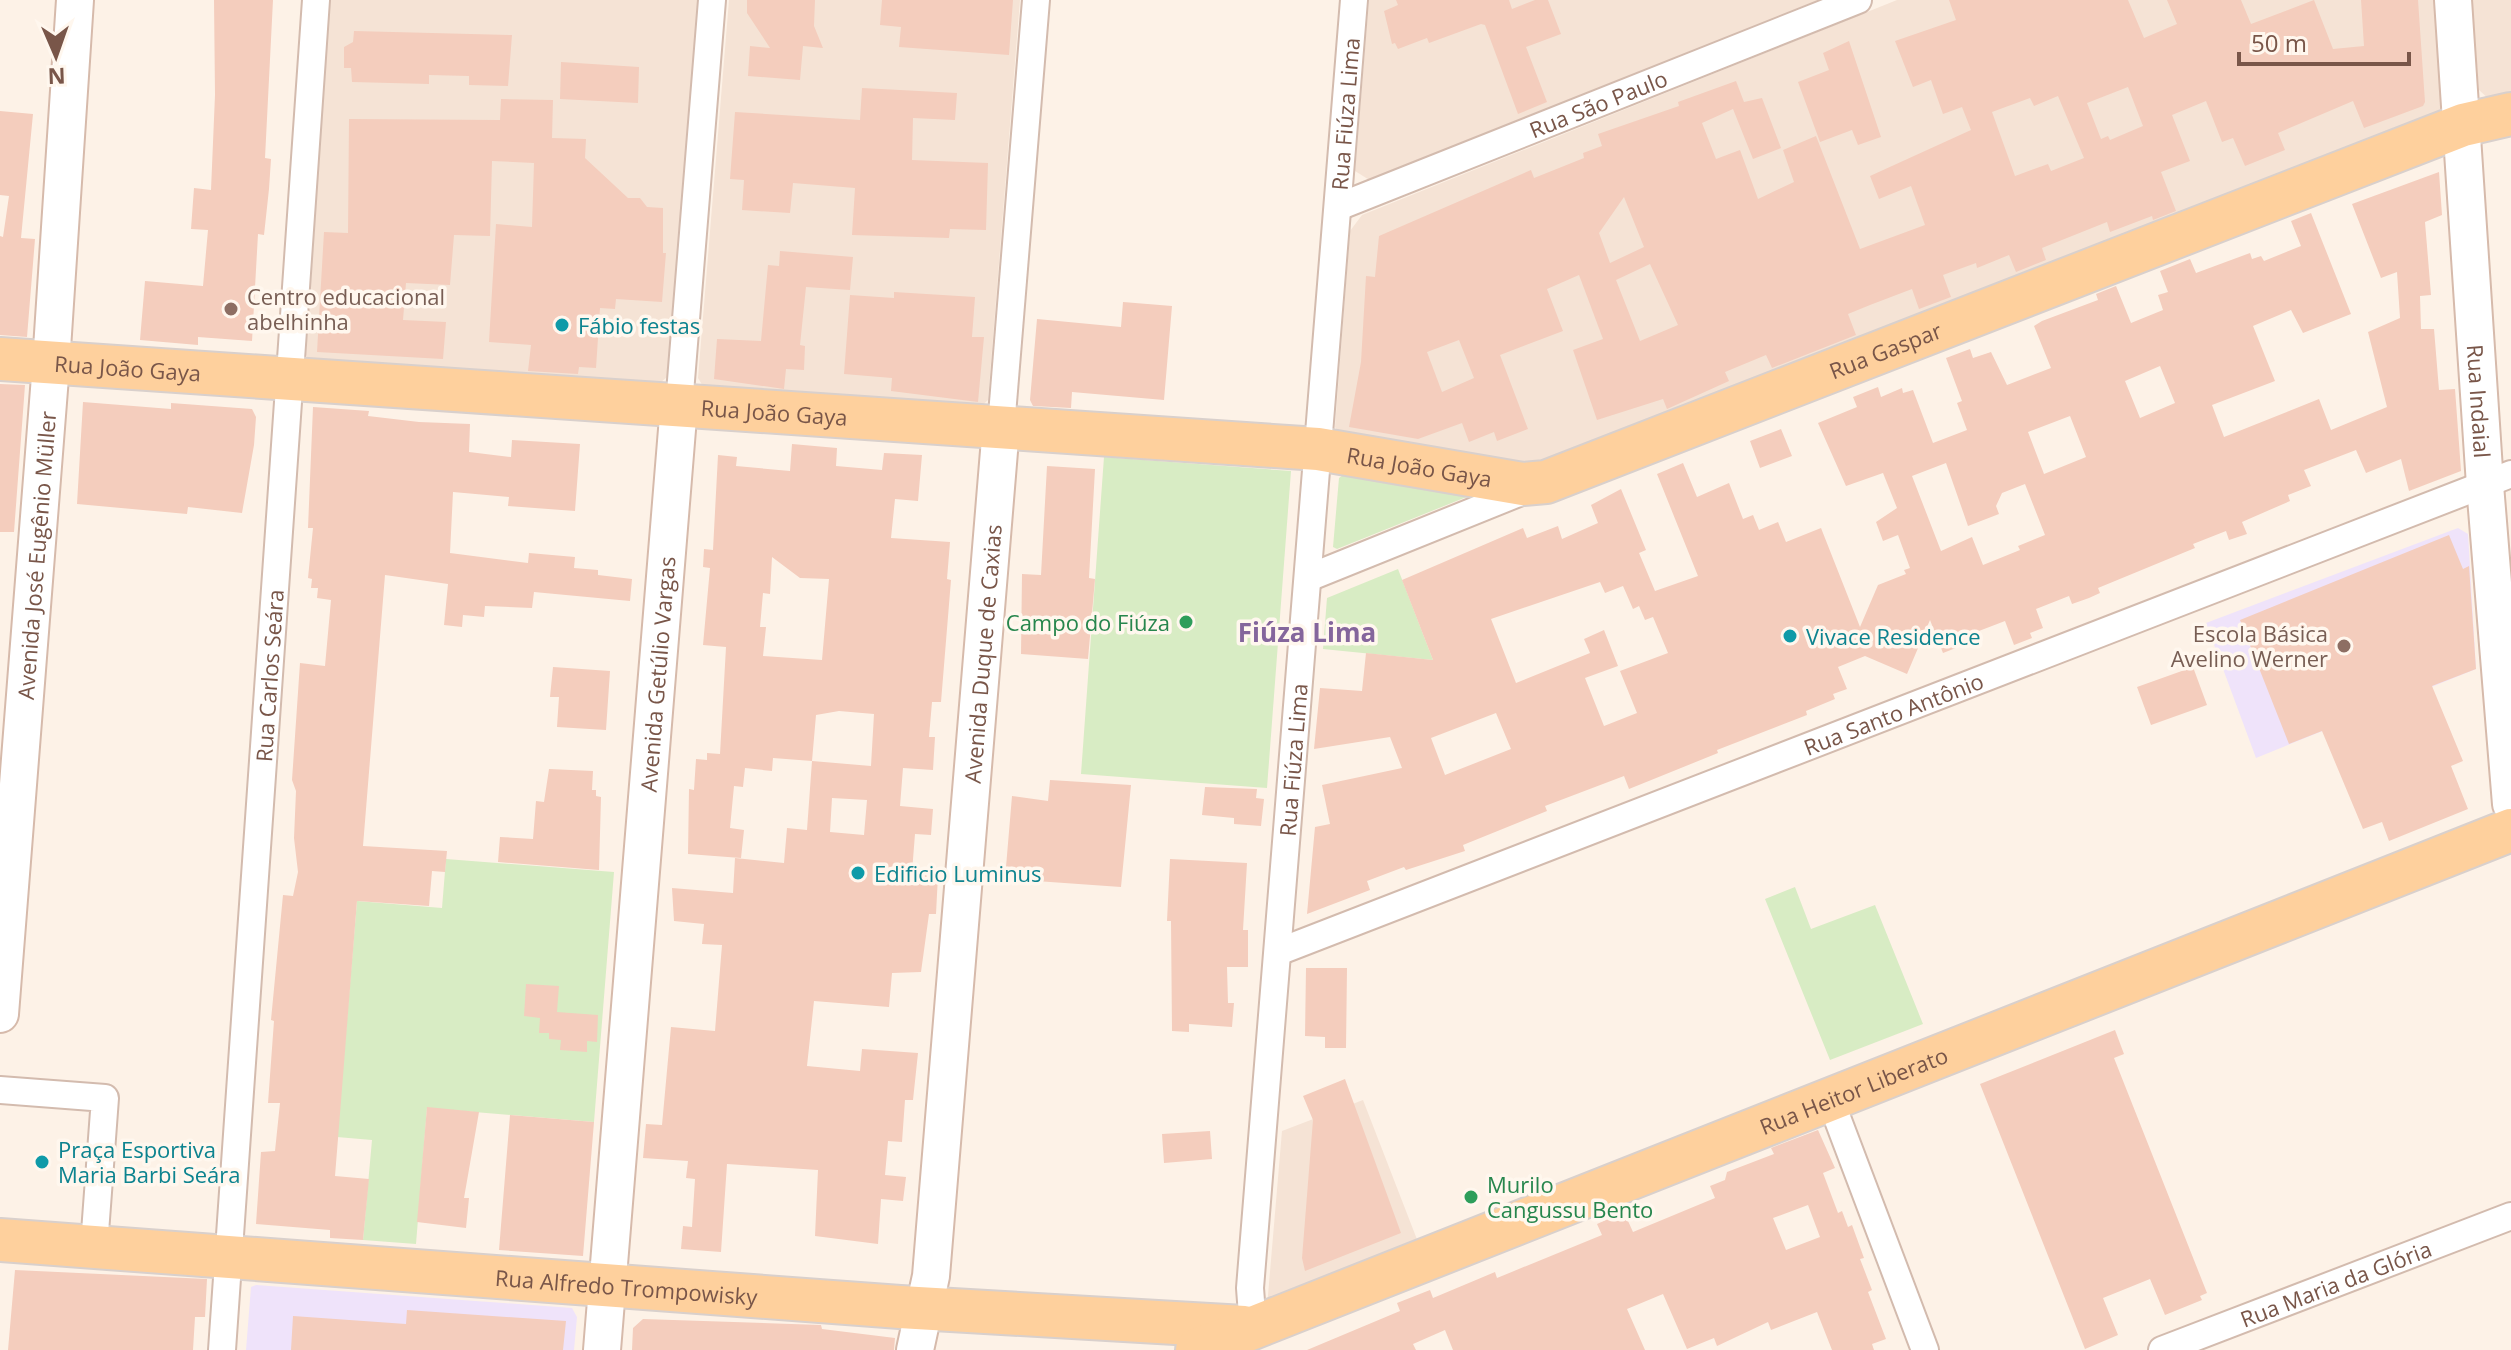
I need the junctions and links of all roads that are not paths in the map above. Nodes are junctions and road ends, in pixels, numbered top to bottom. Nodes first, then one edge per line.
1 (75, 0) edge
2 (316, 0) edge
3 (712, 0) edge
4 (1036, 0) edge
5 (1354, 0) edge
6 (1858, 0) edge
7 (2453, 0) edge
8 (2511, 114) edge
9 (2463, 125) junction
10 (1338, 207) junction
11 (0, 359) edge
12 (51, 364) junction
13 (289, 379) junction
14 (679, 405) junction
15 (1001, 427) junction
16 (1318, 449) junction
17 (2498, 479) edge
18 (1546, 482) junction
19 (1308, 578) junction
20 (2511, 804) edge
21 (2511, 830) edge
22 (1278, 952) junction
23 (0, 1014) edge
24 (0, 1090) edge
25 (1830, 1099) junction
26 (2511, 1216) edge
27 (0, 1240) edge
28 (94, 1246) junction
29 (228, 1256) junction
30 (607, 1283) junction
31 (924, 1308) junction
32 (1253, 1328) junction
33 (222, 1350) edge
34 (602, 1350) edge
35 (915, 1350) edge
36 (1197, 1350) edge
37 (1925, 1350) edge
38 (2162, 1350) edge

1 - 12 street, Avenida José Eugênio Müller
2 - 13 street, Rua Carlos Seára
3 - 14 street, Avenida Getúlio Vargas
4 - 15 street, Avenida Duque de Caxias
5 - 10 street, Rua Fiúza Lima
6 - 10 street, Rua São Paulo
7 - 9 street, Rua Indaial
8 - 9 main road, Rua Gaspar
9 - 17 street, Rua Indaial
9 - 18 main road, Rua Gaspar
10 - 16 street, Rua Fiúza Lima
11 - 12 main road, Rua João Gaya
12 - 13 main road, Rua João Gaya
12 - 23 street, Avenida José Eugênio Müller
13 - 14 main road, Rua João Gaya
13 - 29 street, Rua Carlos Seára
14 - 15 main road, Rua João Gaya
14 - 30 street, Avenida Getúlio Vargas
15 - 16 main road, Rua João Gaya
15 - 31 street, Avenida Duque de Caxias
16 - 18 main road, Rua João Gaya
16 - 19 street, Rua Fiúza Lima
17 - 20 street, Rua Indaial
17 - 22 street, Rua Santo Antônio
18 - 19 street, Rua Gaspar
19 - 22 street, Rua Fiúza Lima
21 - 25 main road, Rua Heitor Liberato
22 - 32 street, Rua Fiúza Lima
24 - 28 street
25 - 32 main road, Rua Heitor Liberato
25 - 37 street
26 - 38 street, Rua Maria da Glória
27 - 28 main road, Rua Alfredo Trompowisky
28 - 29 main road, Rua Alfredo Trompowisky
29 - 30 main road, Rua Alfredo Trompowisky
29 - 33 street, Rua Carlos Seára
30 - 31 main road, Rua Alfredo Trompowisky
30 - 34 street, Avenida Getúlio Vargas
31 - 32 main road, Rua Alfredo Trompowisky
31 - 35 street, Avenida Duque de Caxias
32 - 36 main road, Rua Heitor Liberato

